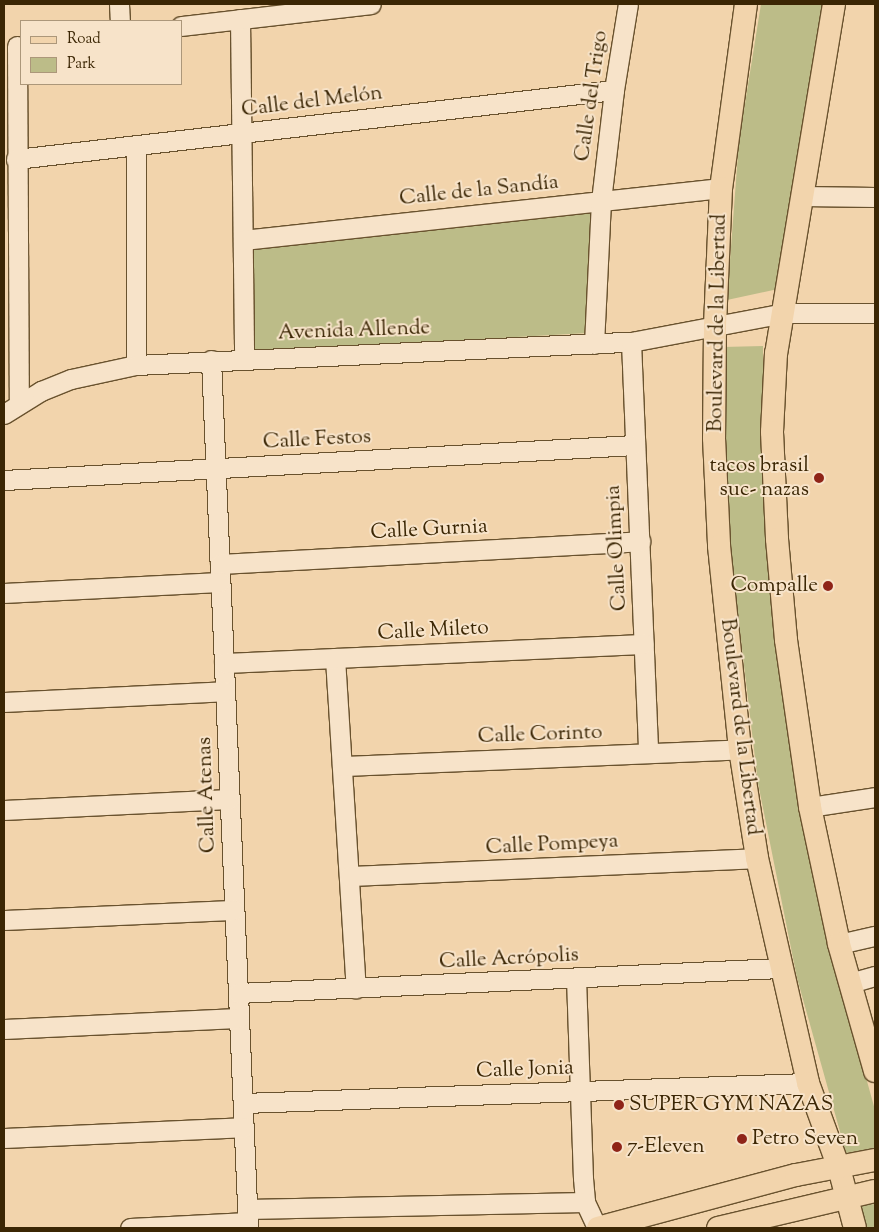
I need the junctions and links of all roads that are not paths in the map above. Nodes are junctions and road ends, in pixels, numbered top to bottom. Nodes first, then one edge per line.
1 (119, 4) edge
2 (371, 4) edge
3 (628, 4) edge
4 (746, 4) edge
5 (834, 4) edge
6 (240, 19) junction
7 (120, 20) edge
8 (182, 26) edge
9 (14, 46) edge
10 (614, 90) junction
11 (241, 133) junction
12 (136, 145) junction
13 (16, 159) junction
14 (721, 188) junction
15 (802, 196) junction
16 (875, 197) edge
17 (601, 201) junction
18 (242, 240) junction
19 (784, 313) junction
20 (875, 313) edge
21 (715, 328) junction
22 (631, 342) junction
23 (594, 344) junction
24 (244, 358) junction
25 (211, 360) junction
26 (136, 365) junction
27 (11, 408) edge
28 (633, 445) junction
29 (216, 468) junction
30 (4, 480) edge
31 (640, 541) junction
32 (220, 573) junction
33 (4, 594) edge
34 (644, 644) junction
35 (335, 658) junction
36 (224, 663) junction
37 (225, 691) junction
38 (4, 702) edge
39 (740, 749) junction
40 (648, 753) junction
41 (342, 766) junction
42 (875, 797) edge
43 (230, 799) junction
44 (810, 807) junction
45 (4, 810) edge
46 (757, 858) junction
47 (349, 876) junction
48 (234, 910) junction
49 (4, 920) edge
50 (875, 936) edge
51 (839, 944) junction
52 (781, 968) junction
53 (875, 976) edge
54 (576, 978) junction
55 (850, 983) junction
56 (356, 988) junction
57 (238, 993) junction
58 (239, 1018) junction
59 (4, 1030) edge
60 (875, 1071) edge
61 (808, 1083) junction
62 (580, 1091) junction
63 (243, 1103) junction
64 (244, 1128) junction
65 (4, 1138) edge
66 (875, 1160) edge
67 (839, 1168) junction
68 (875, 1191) edge
69 (847, 1196) junction
70 (585, 1202) junction
71 (248, 1220) edge
72 (770, 1222) edge
73 (130, 1228) edge
74 (597, 1228) edge
75 (718, 1228) edge
76 (855, 1228) edge

1 - 7 street
2 - 6 street
3 - 10 street, Calle del Trigo
4 - 14 main road, Boulevard de la Libertad
5 - 15 main road
6 - 8 street
6 - 11 street
9 - 13 street
10 - 11 street, Calle del Melón
10 - 17 street, Calle del Trigo
11 - 12 street, Calle del Melón
11 - 18 street
12 - 13 street, Calle del Melón
12 - 26 street
13 - 27 street
14 - 17 street, Calle de la Sandía
14 - 21 main road, Boulevard de la Libertad
15 - 16 street
15 - 19 main road
17 - 18 street, Calle de la Sandía
17 - 23 street, Calle del Trigo
18 - 24 street
19 - 20 street, Avenida Allende
19 - 21 street, Avenida Allende
19 - 44 main road
21 - 22 street, Avenida Allende
21 - 39 main road, Boulevard de la Libertad
22 - 23 street, Avenida Allende
22 - 28 street, Calle Olimpia
23 - 24 street, Avenida Allende
24 - 25 street, Avenida Allende
25 - 26 street, Avenida Allende
25 - 29 street, Calle Atenas
26 - 27 street, Avenida Allende
28 - 29 street, Calle Festos
28 - 31 street, Calle Olimpia
29 - 30 street, Calle Festos
29 - 32 street, Calle Atenas
31 - 32 street, Calle Gurnia
31 - 34 street, Calle Olimpia
32 - 33 street, Calle Gurnia
32 - 36 street, Calle Atenas
34 - 35 street, Calle Mileto
34 - 40 street, Calle Olimpia
35 - 36 street, Calle Mileto
35 - 41 street
36 - 37 street, Calle Atenas
37 - 38 street
37 - 43 street, Calle Atenas
39 - 40 street, Calle Corinto
39 - 46 main road, Boulevard de la Libertad
40 - 41 street, Calle Corinto
41 - 47 street
42 - 44 street
43 - 45 street
43 - 48 street, Calle Atenas
44 - 51 main road
46 - 47 street, Calle Pompeya
46 - 52 main road, Boulevard de la Libertad
47 - 56 street
48 - 49 street
48 - 57 street, Calle Atenas
50 - 51 street
51 - 55 main road
52 - 54 street, Calle Acrópolis
52 - 61 main road, Boulevard de la Libertad
53 - 55 street
54 - 56 street, Calle Acrópolis
54 - 62 street
55 - 60 main road
56 - 57 street, Calle Acrópolis
57 - 58 street, Calle Atenas
58 - 59 street
58 - 63 street, Calle Atenas
61 - 62 street, Calle Jonia
61 - 67 main road, Boulevard de la Libertad
62 - 63 street, Calle Jonia
62 - 70 street
63 - 64 street, Calle Atenas
64 - 65 street
64 - 71 street, Calle Atenas
66 - 67 main road
67 - 69 main road, Boulevard de la Libertad
67 - 74 main road
68 - 69 main road
69 - 72 main road
69 - 76 main road, Boulevard de la Libertad
70 - 71 street
70 - 74 street
71 - 73 street
72 - 75 main road

